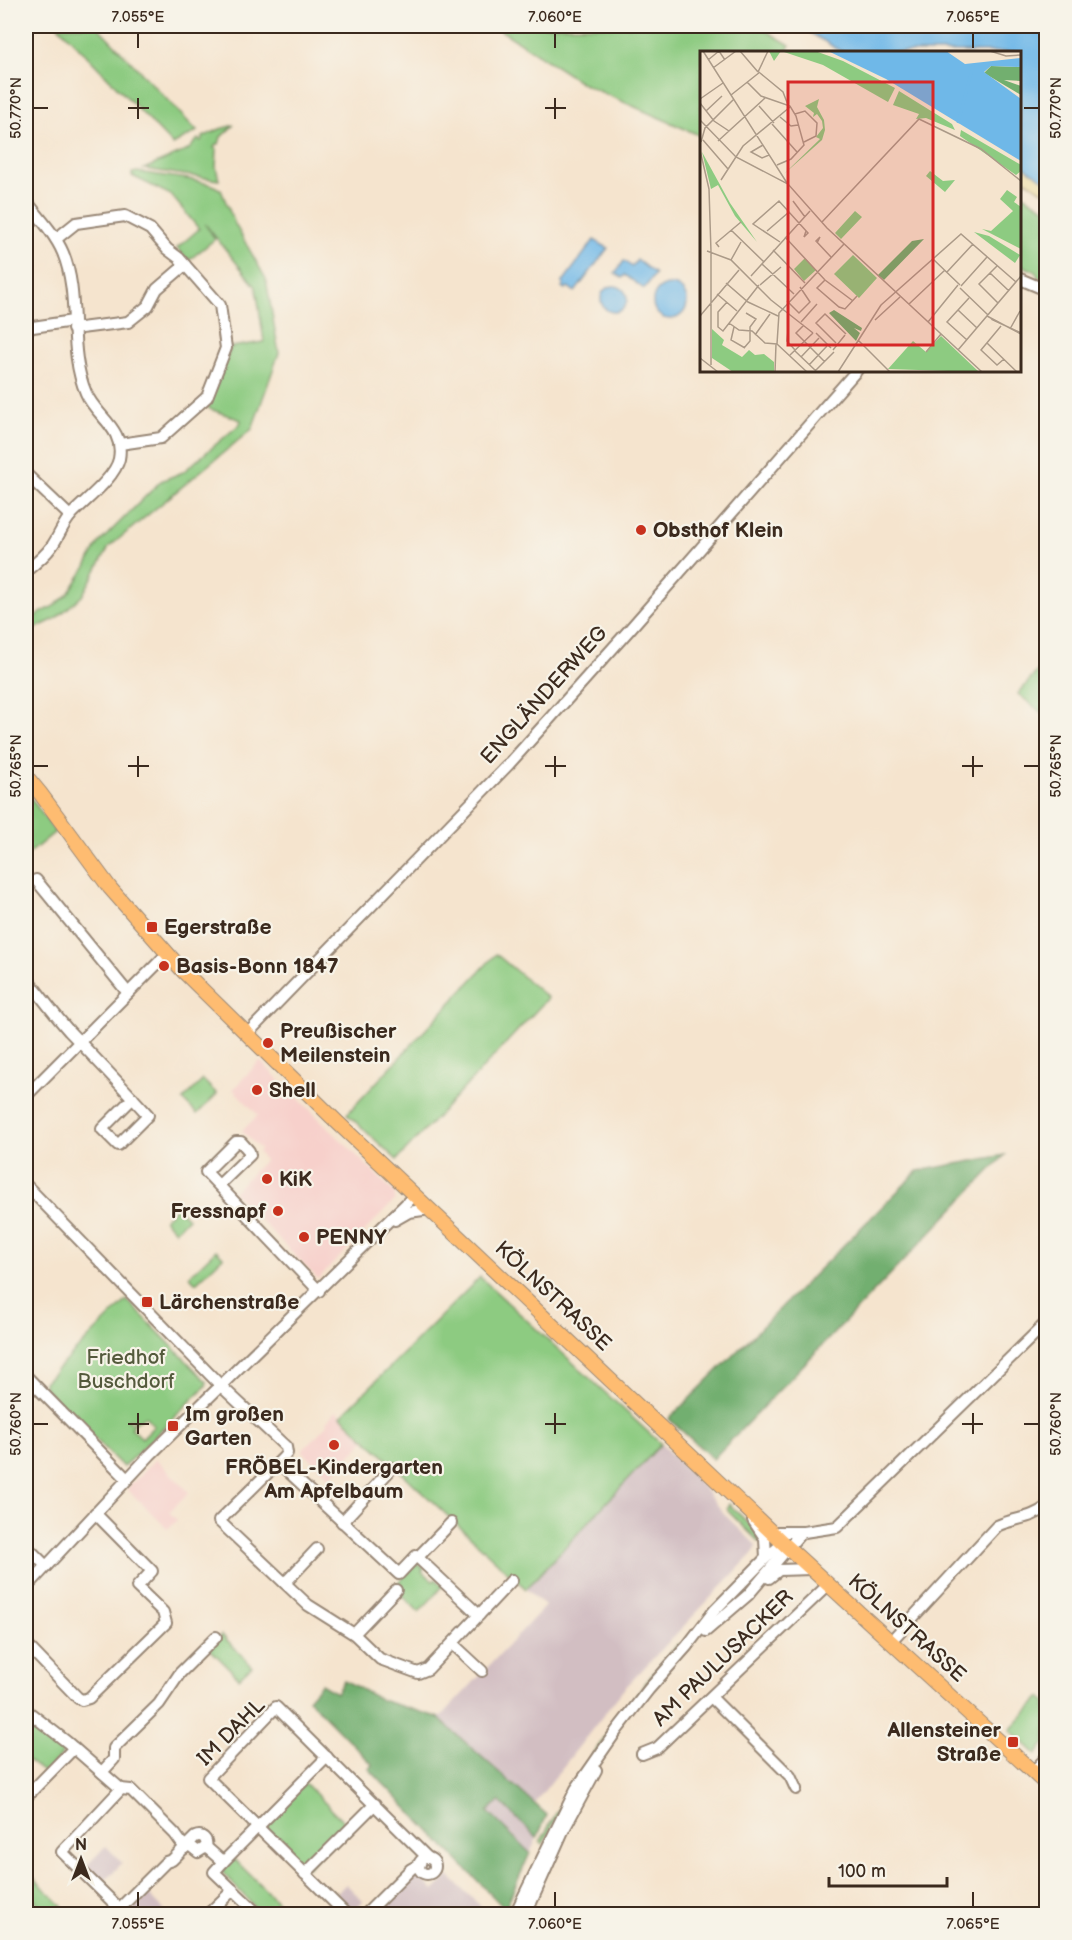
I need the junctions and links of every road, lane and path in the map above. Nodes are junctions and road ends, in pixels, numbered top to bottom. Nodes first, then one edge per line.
1 (26, 201) edge
2 (56, 239) junction
3 (185, 265) junction
4 (1021, 279) edge
5 (1047, 290) edge
6 (73, 325) junction
7 (26, 328) edge
8 (855, 372) edge
9 (120, 444) junction
10 (26, 474) edge
11 (70, 516) junction
12 (26, 571) edge
13 (26, 776) edge
14 (36, 880) dead end
15 (167, 954) junction
16 (26, 977) edge
17 (128, 993) junction
18 (246, 1034) junction
19 (80, 1041) junction
20 (26, 1096) edge
21 (133, 1098) dead end
22 (26, 1185) edge
23 (219, 1185) dead end
24 (415, 1194) junction
25 (430, 1209) junction
26 (380, 1230) junction
27 (319, 1290) junction
28 (1047, 1323) edge
29 (26, 1376) edge
30 (221, 1386) junction
31 (279, 1462) junction
32 (393, 1468) dead end
33 (127, 1479) junction
34 (741, 1502) junction
35 (1047, 1508) edge
36 (95, 1514) junction
37 (342, 1522) junction
38 (451, 1522) dead end
39 (772, 1532) junction
40 (804, 1532) junction
41 (786, 1545) junction
42 (26, 1546) edge
43 (317, 1549) dead end
44 (418, 1557) junction
45 (766, 1558) junction
46 (46, 1566) junction
47 (811, 1569) junction
48 (512, 1580) dead end
49 (285, 1583) junction
50 (828, 1585) junction
51 (26, 1588) edge
52 (396, 1590) dead end
53 (748, 1595) junction
54 (479, 1615) junction
55 (354, 1634) junction
56 (216, 1637) dead end
57 (891, 1641) junction
58 (26, 1644) edge
59 (453, 1644) junction
60 (687, 1646) junction
61 (482, 1671) dead end
62 (711, 1698) junction
63 (26, 1710) edge
64 (74, 1748) junction
65 (642, 1755) dead end
66 (327, 1757) junction
67 (1047, 1758) edge
68 (102, 1772) junction
69 (1033, 1772) junction
70 (1047, 1784) edge
71 (796, 1789) dead end
72 (121, 1790) junction
73 (26, 1797) edge
74 (375, 1804) junction
75 (257, 1827) junction
76 (186, 1846) junction
77 (223, 1862) junction
78 (305, 1874) junction
79 (232, 1890) junction
80 (526, 1911) edge
81 (120, 1913) edge
82 (208, 1914) edge
83 (258, 1914) edge
84 (346, 1914) edge
85 (366, 1914) edge
86 (514, 1914) edge

1 - 2 street
2 - 3 street
2 - 6 street
3 - 6 street
3 - 9 street
4 - 5 street
6 - 7 street
6 - 9 street
8 - 18 street, ENGLÄNDERWEG
9 - 11 street
10 - 11 street
11 - 12 street
13 - 15 main road, KÖLNSTRASSE
14 - 17 street
15 - 17 street
15 - 18 main road, KÖLNSTRASSE
16 - 19 street
17 - 19 street
18 - 24 main road, KÖLNSTRASSE
19 - 20 street
19 - 21 street
22 - 30 street
23 - 27 street
24 - 25 main road, KÖLNSTRASSE
24 - 26 street
25 - 26 street
25 - 34 main road, KÖLNSTRASSE
26 - 27 street
27 - 30 street
28 - 40 street
29 - 33 street
30 - 31 street
30 - 33 street
31 - 37 street
31 - 49 street
32 - 37 street
33 - 36 street
34 - 39 main road, KÖLNSTRASSE
34 - 45 street
35 - 57 street
36 - 46 street
36 - 58 street
37 - 44 street
38 - 44 street
39 - 40 street
39 - 41 main road, KÖLNSTRASSE
40 - 41 street
41 - 45 street
41 - 47 main road, KÖLNSTRASSE
41 - 53 street
42 - 46 street
43 - 49 street
44 - 54 street
45 - 60 street
46 - 51 street
47 - 50 main road, KÖLNSTRASSE
47 - 53 street
48 - 54 street
49 - 55 street
50 - 57 main road, KÖLNSTRASSE
50 - 62 street, AM PAULUSACKER
52 - 55 street
53 - 60 street
54 - 59 street
55 - 59 street
56 - 68 street
57 - 69 main road, KÖLNSTRASSE
59 - 61 street
60 - 80 street
62 - 65 street, AM PAULUSACKER
62 - 71 street
63 - 64 street
64 - 68 street
64 - 73 street
66 - 74 street, IM DAHL
66 - 75 street
66 - 75 street, IM DAHL
67 - 69 street
68 - 72 street
69 - 70 main road, KÖLNSTRASSE
72 - 76 street
72 - 81 street
74 - 78 street
74 - 85 street, IM DAHL
75 - 77 street
75 - 78 street, IM DAHL
76 - 77 street
76 - 81 street
77 - 79 street
78 - 84 street, IM DAHL
79 - 82 street
79 - 83 street
80 - 86 street

